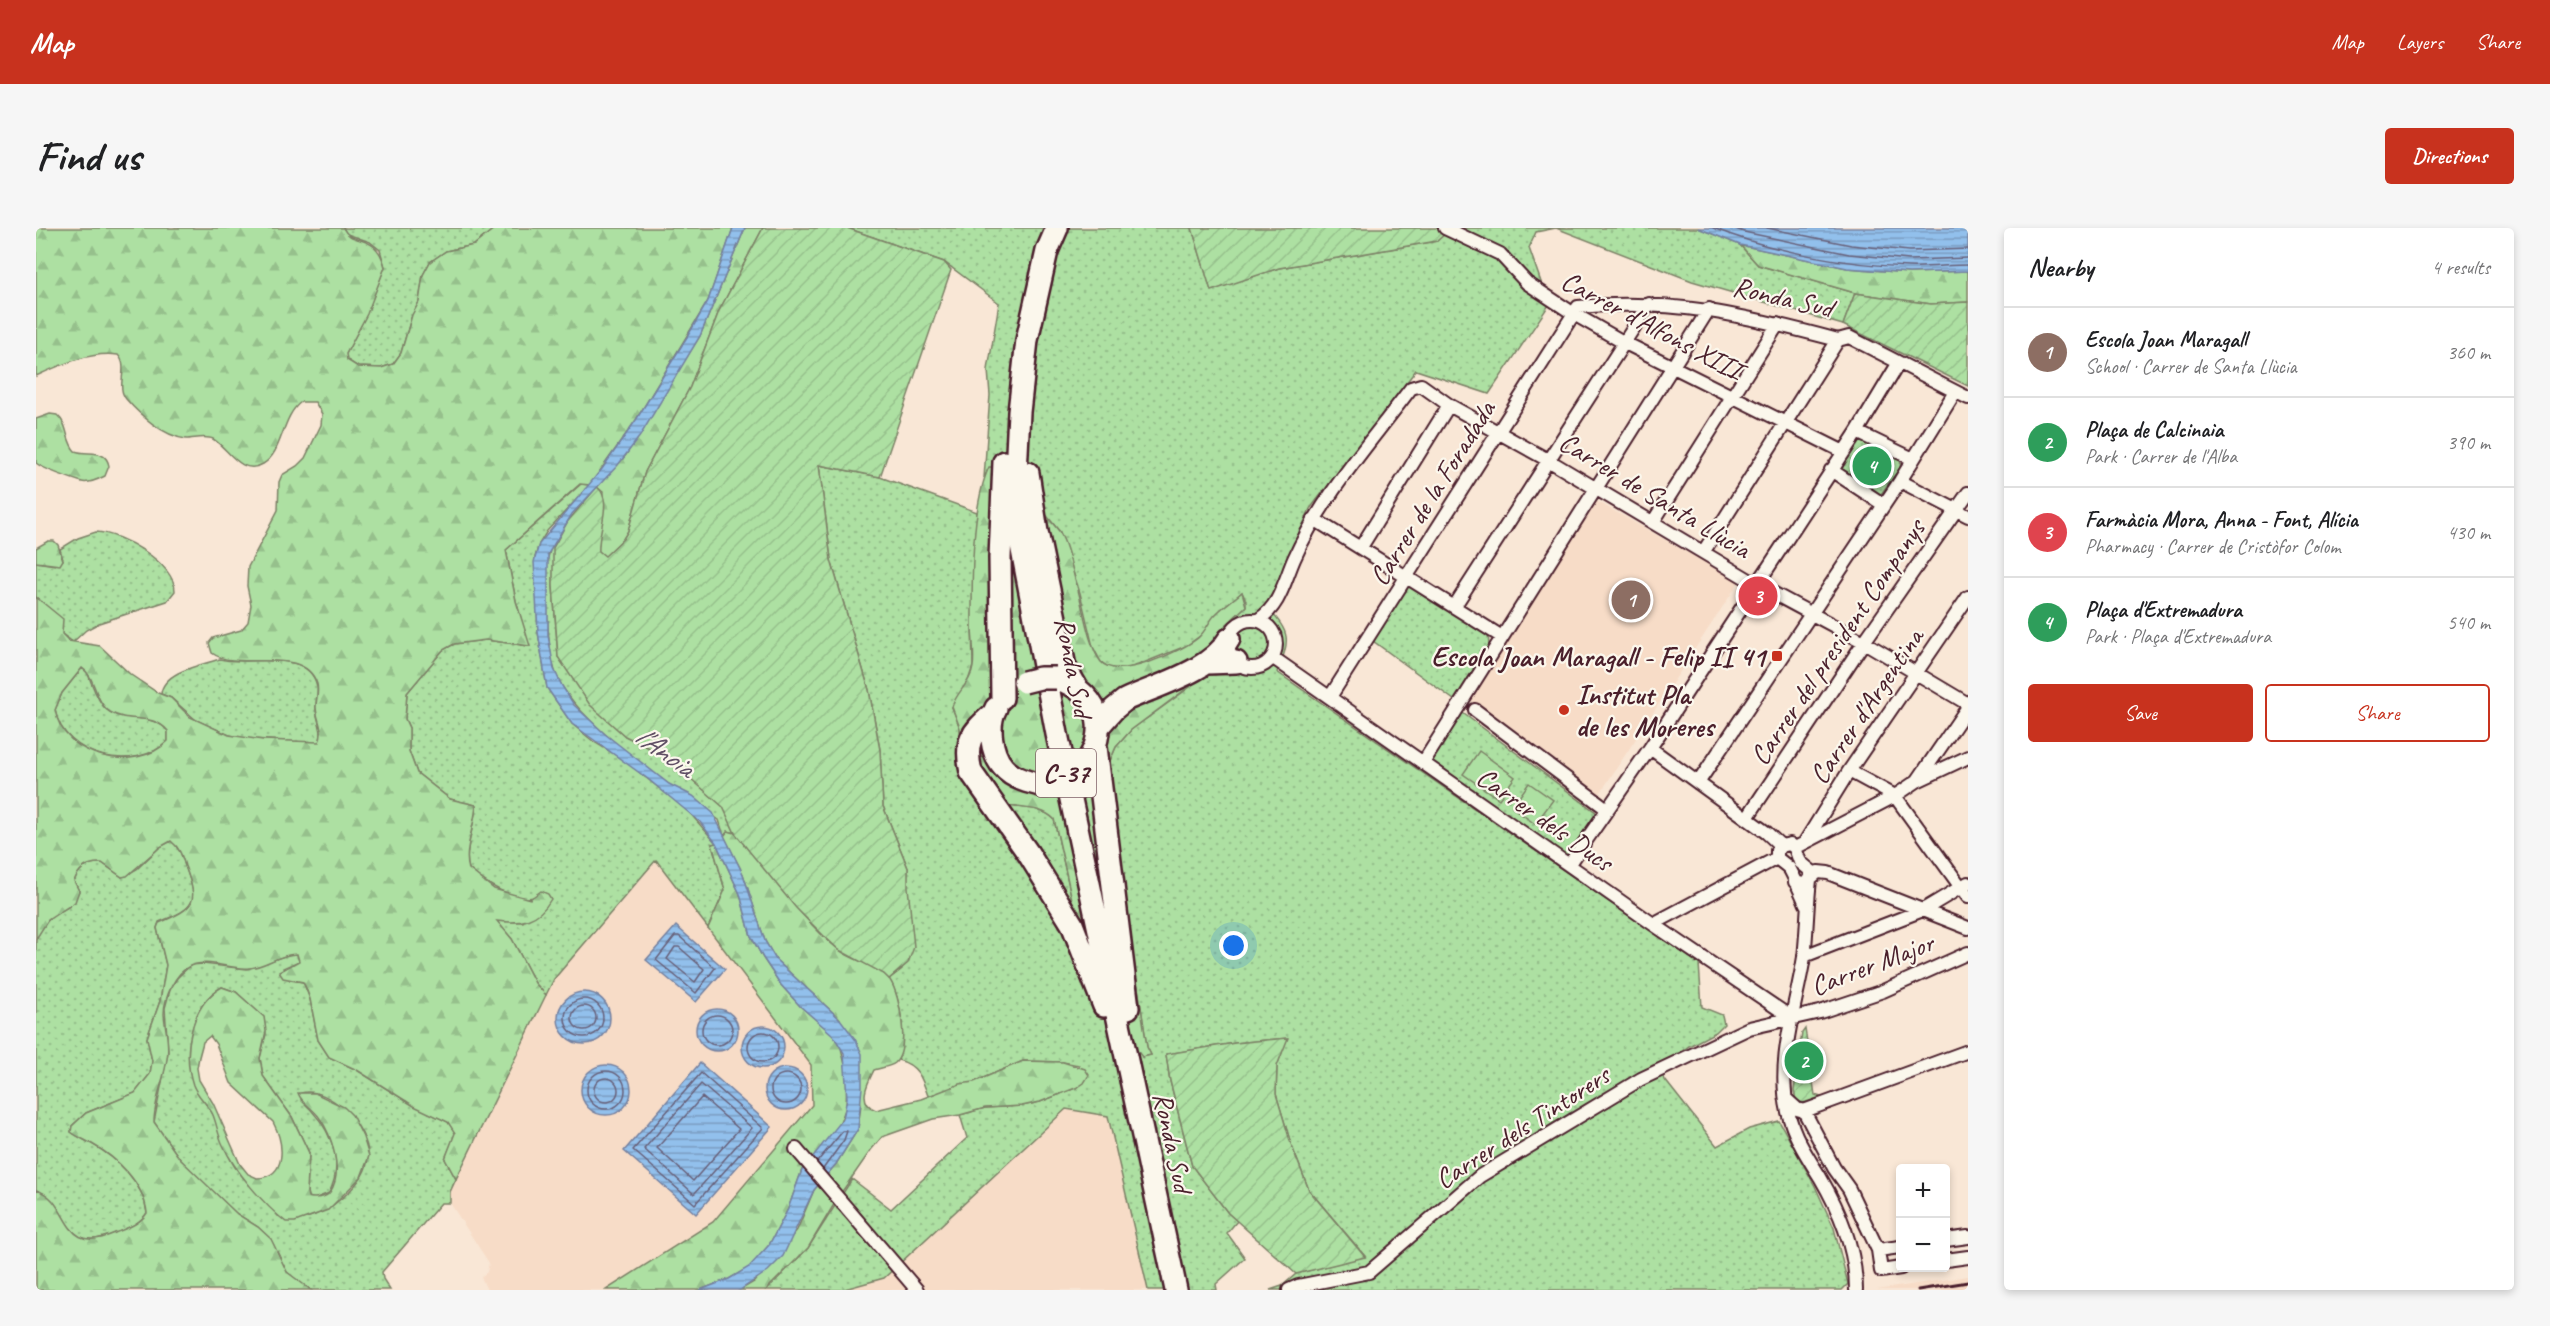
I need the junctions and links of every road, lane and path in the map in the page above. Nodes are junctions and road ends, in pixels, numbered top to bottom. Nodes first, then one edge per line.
1 (1057, 228) edge
2 (1445, 228) edge
3 (1047, 251) junction
4 (1649, 304) junction
5 (1709, 309) junction
6 (1574, 314) junction
7 (1778, 324) junction
8 (1838, 340) junction
9 (1623, 342) junction
10 (1898, 364) junction
11 (1674, 366) junction
12 (1955, 392) junction
13 (1732, 396) junction
14 (1968, 398) edge
15 (1449, 405) junction
16 (1786, 423) junction
17 (1499, 432) junction
18 (1857, 432) junction
19 (1844, 452) junction
20 (1548, 459) junction
21 (1913, 459) junction
22 (1832, 470) junction
23 (1900, 481) junction
24 (1594, 488) junction
25 (1968, 493) edge
26 (1884, 505) junction
27 (1962, 513) edge
28 (1314, 519) junction
29 (1653, 522) junction
30 (1361, 548) junction
31 (1704, 551) junction
32 (1406, 578) junction
33 (1756, 584) junction
34 (1968, 597) edge
35 (1454, 607) junction
36 (1811, 613) junction
37 (1258, 620) junction
38 (1502, 637) junction
39 (1229, 639) junction
40 (1864, 642) junction
41 (1272, 657) junction
42 (1236, 662) junction
43 (1207, 663) junction
44 (1915, 674) junction
45 (1083, 694) junction
46 (1330, 697) junction
47 (1125, 700) junction
48 (1968, 705) edge
49 (998, 706) junction
50 (1475, 710) dead end
51 (1097, 737) junction
52 (1650, 748) junction
53 (1968, 757) edge
54 (1424, 763) junction
55 (1849, 771) junction
56 (1917, 781) junction
57 (1698, 783) junction
58 (1895, 796) junction
59 (1607, 809) junction
60 (1747, 818) junction
61 (1800, 845) junction
62 (1779, 852) junction
63 (1569, 865) junction
64 (1810, 879) junction
65 (1795, 882) junction
66 (1966, 890) edge
67 (1807, 908) junction
68 (1923, 910) junction
69 (1653, 924) junction
70 (1968, 928) edge
71 (1968, 953) edge
72 (1804, 956) junction
73 (1792, 1018) junction
74 (1968, 1051) edge
75 (1135, 1098) junction
76 (1786, 1099) junction
77 (1804, 1111) junction
78 (1794, 1132) junction
79 (800, 1152) dead end
80 (1968, 1237) edge
81 (1950, 1239) edge
82 (1896, 1248) edge
83 (1878, 1250) junction
84 (1968, 1257) edge
85 (1950, 1259) edge
86 (1896, 1269) edge
87 (916, 1290) edge
88 (1176, 1290) edge
89 (1289, 1290) edge
90 (1856, 1290) edge

1 - 3 highway, Ronda Sud / C-37
2 - 6 street, Carrer d'Alfons XIII
3 - 45 highway
3 - 49 highway
3 - 75 highway, Ronda Sud / C-37
4 - 5 street, Ronda Sud
4 - 6 street, Ronda Sud
4 - 9 street
5 - 7 street, Ronda Sud
5 - 11 street
6 - 9 street, Carrer d'Alfons XIII
6 - 17 street, Carrer de la Foradada
7 - 8 street, Ronda Sud
7 - 13 street
8 - 10 street, Ronda Sud
8 - 16 street
9 - 11 street, Carrer d'Alfons XIII
9 - 20 street
10 - 12 street, Ronda Sud
10 - 18 street
11 - 13 street, Carrer d'Alfons XIII
11 - 24 street
12 - 14 street, Ronda Sud
12 - 21 street
13 - 16 street, Carrer d'Alfons XIII
13 - 29 street
15 - 17 street, Carrer de Santa Llùcia
15 - 28 street, Carrer de Santa Llùcia
15 - 30 street
16 - 19 street, Carrer d'Alfons XIII
16 - 31 street
17 - 20 street, Carrer de Santa Llùcia
17 - 32 street, Carrer de la Foradada
18 - 19 street
18 - 21 street
19 - 22 street
20 - 24 street, Carrer de Santa Llùcia
20 - 35 street
21 - 23 street
22 - 26 street
22 - 33 street
23 - 26 street
23 - 27 street
24 - 29 street, Carrer de Santa Llùcia
24 - 38 street
25 - 27 street, Carrer del president Companys
26 - 36 street
27 - 40 street, Carrer del president Companys
28 - 30 street
28 - 37 street
29 - 31 street, Carrer de Santa Llùcia
30 - 32 street
31 - 33 street, Carrer de Santa Llùcia
32 - 35 street
32 - 46 street, Carrer de la Foradada
33 - 36 street, Carrer de Santa Llùcia
33 - 52 street
34 - 44 street, Carrer d'Argentina
35 - 38 street
36 - 40 street, Carrer de Santa Llùcia
36 - 57 street
37 - 39 street
37 - 41 street
38 - 54 street
39 - 42 street
39 - 43 highway
40 - 44 street, Carrer de Santa Llùcia
40 - 60 street, Carrer del president Companys
41 - 42 street
41 - 46 street, Carrer dels Ducs
42 - 43 highway
43 - 47 highway
44 - 48 street, Carrer de Santa Llùcia
44 - 55 street, Carrer d'Argentina
45 - 47 highway
45 - 49 highway, bridge
45 - 51 highway
46 - 54 street, Carrer dels Ducs
47 - 51 highway
48 - 56 street
49 - 51 highway, bridge
49 - 75 highway
50 - 59 street
51 - 75 highway
52 - 57 street
52 - 59 street
53 - 56 street
54 - 63 street, Carrer dels Ducs
55 - 58 street
55 - 61 street, Carrer d'Argentina
56 - 58 street
57 - 60 street
58 - 61 street
58 - 66 street
59 - 63 street
60 - 62 street
61 - 62 street
61 - 64 street
62 - 65 street
62 - 69 street
63 - 69 street, Carrer dels Ducs
64 - 65 street
64 - 67 street
64 - 68 street
65 - 67 street
66 - 68 street
67 - 72 street
68 - 70 street
68 - 72 street
69 - 73 street, Carrer dels Ducs
71 - 73 street, Carrer Major
72 - 73 street
73 - 76 street
73 - 89 street, Carrer dels Tintorers
74 - 77 street
75 - 88 highway, Ronda Sud / C-37
76 - 77 street
76 - 78 street
77 - 78 street
77 - 83 street
78 - 90 street
79 - 87 street
80 - 81 street
82 - 83 street
83 - 86 street
84 - 85 street

